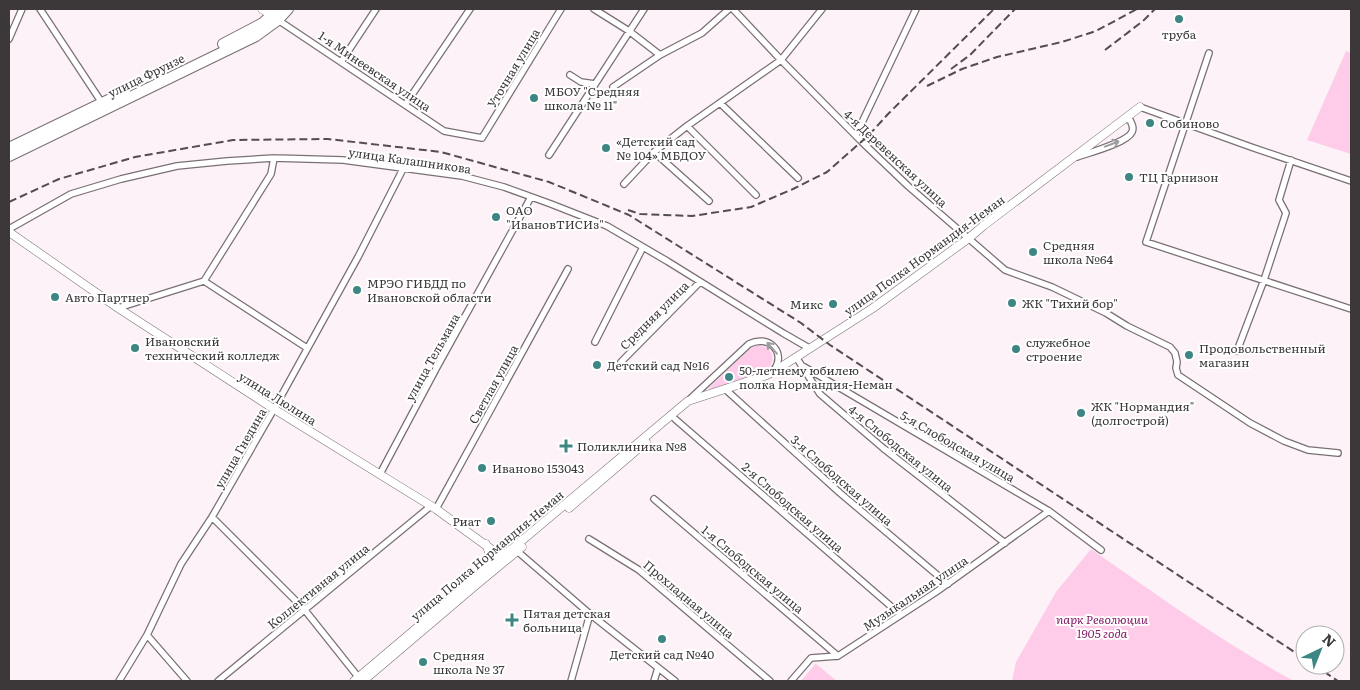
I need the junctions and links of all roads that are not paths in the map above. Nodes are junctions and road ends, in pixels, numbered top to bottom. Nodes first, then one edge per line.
1 (22, 9) edge
2 (40, 9) edge
3 (262, 9) edge
4 (288, 9) edge
5 (376, 9) edge
6 (470, 9) edge
7 (561, 9) edge
8 (594, 9) edge
9 (644, 9) edge
10 (729, 9) edge
11 (733, 9) edge
12 (822, 9) edge
13 (916, 9) edge
14 (276, 15) edge
15 (629, 31) junction
16 (9, 39) edge
17 (1209, 53) dead end
18 (660, 55) junction
19 (781, 60) junction
20 (341, 62) junction
21 (570, 75) dead end
22 (595, 84) junction
23 (614, 87) dead end
24 (720, 103) junction
25 (405, 105) junction
26 (104, 106) junction
27 (1140, 107) joint
28 (1125, 119) junction
29 (1185, 124) junction
30 (687, 126) junction
31 (856, 136) junction
32 (482, 138) joint
33 (9, 148) edge
34 (654, 152) junction
35 (549, 155) dead end
36 (9, 156) edge
37 (274, 158) junction
38 (1072, 158) junction
39 (1291, 160) junction
40 (403, 169) junction
41 (798, 178) dead end
42 (1351, 181) edge
43 (624, 184) dead end
44 (756, 195) dead end
45 (531, 197) junction
46 (709, 201) dead end
47 (9, 230) edge
48 (969, 238) junction
49 (643, 247) junction
50 (568, 268) dead end
51 (1264, 280) junction
52 (204, 281) junction
53 (700, 282) junction
54 (118, 308) junction
55 (1351, 309) edge
56 (595, 342) dead end
57 (307, 348) junction
58 (809, 348) junction
59 (1237, 351) dead end
60 (796, 357) junction
61 (621, 362) dead end
62 (802, 365) junction
63 (773, 372) junction
64 (725, 389) junction
65 (707, 395) junction
66 (688, 401) junction
67 (274, 409) junction
68 (673, 417) junction
69 (1338, 453) dead end
70 (380, 474) junction
71 (654, 499) dead end
72 (433, 508) junction
73 (1049, 511) junction
74 (212, 517) junction
75 (464, 528) junction
76 (590, 539) dead end
77 (1005, 543) junction
78 (486, 544) junction
79 (1101, 550) dead end
80 (517, 552) junction
81 (506, 557) junction
82 (484, 571) junction
83 (948, 584) junction
84 (304, 609) junction
85 (590, 614) junction
86 (901, 615) junction
87 (146, 635) junction
88 (838, 656) junction
89 (658, 668) junction
90 (359, 680) edge
91 (119, 681) edge
92 (187, 681) edge
93 (218, 681) edge
94 (571, 681) edge
95 (654, 681) edge
96 (675, 681) edge
97 (770, 681) edge
98 (790, 681) edge

1 - 16 street
2 - 26 street
3 - 14 street, 1-я Минеевская улица
4 - 14 highway, улица Фрунзе
5 - 20 street
6 - 25 street
7 - 32 street, Уточная улица
8 - 15 street
9 - 15 street
10 - 18 street
11 - 19 street, 4-я Деревенская улица
12 - 19 street
13 - 31 street
14 - 20 street, 1-я Минеевская улица
14 - 26 highway, улица Фрунзе
15 - 18 street
15 - 22 street
17 - 29 street
18 - 23 street
19 - 24 street
19 - 31 street, 4-я Деревенская улица
20 - 25 street, 1-я Минеевская улица
21 - 22 street
22 - 35 street
24 - 30 street
24 - 41 street
25 - 32 street, 1-я Минеевская улица
26 - 33 highway, улица Фрунзе
26 - 36 highway, улица Фрунзе
27 - 28 street, улица Полка Нормандия-Неман
27 - 29 street
28 - 38 street, улица Полка Нормандия-Неман
38 -> 28 street
29 - 39 street
29 - 51 street
30 - 34 street
30 - 44 street
31 - 48 street, 4-я Деревенская улица
34 - 43 street
34 - 46 street
37 - 40 street, улица Калашникова
37 - 47 street, улица Калашникова
37 - 52 street
38 - 48 street, улица Полка Нормандия-Неман
39 - 42 street
39 - 51 street
40 - 45 street, улица Калашникова
40 - 57 street, улица Гнедина
45 - 49 street, улица Калашникова
45 - 70 street, улица Тельмана
47 - 54 street, улица Люлина
48 - 58 street, улица Полка Нормандия-Неман
48 - 69 street, 4-я Деревенская улица
49 - 53 street, улица Калашникова
49 - 56 street
50 - 72 street, Светлая улица
51 - 55 street
51 - 59 street
52 - 54 street
52 - 57 street
53 - 58 street, улица Калашникова
53 - 61 street, Средняя улица
54 - 67 street, улица Люлина
57 - 67 street, улица Гнедина
58 - 60 street, улица Полка Нормандия-Неман
60 - 62 street, 4-я Слободская улица
60 - 63 street, улица Полка Нормандия-Неман
62 - 73 street, 5-я Слободская улица
62 - 77 street, 4-я Слободская улица
63 - 64 street, улица Полка Нормандия-Неман
63 -> 66 street
64 - 65 street, улица Полка Нормандия-Неман
64 - 83 street, 3-я Слободская улица
65 - 66 street, улица Полка Нормандия-Неман
65 - 68 street, улица Полка Нормандия-Неман
66 - 68 street, улица Полка Нормандия-Неман
67 - 70 street, улица Люлина
67 - 74 street, улица Гнедина
68 - 80 street, улица Полка Нормандия-Неман
68 - 81 street, улица Полка Нормандия-Неман
68 - 86 street, 2-я Слободская улица
70 - 72 street, улица Люлина
71 - 88 street, 1-я Слободская улица
72 - 75 street, улица Люлина
72 - 84 street, Коллективная улица
73 - 77 street, Музыкальная улица
73 - 79 street, 5-я Слободская улица
74 - 84 street
74 - 87 street, улица Гнедина
75 - 78 street, улица Люлина
75 - 81 street, улица Люлина
76 - 97 street, Прохладная улица
77 - 83 street, Музыкальная улица
78 - 81 street, улица Люлина
78 - 82 street
80 - 81 street, улица Полка Нормандия-Неман
80 - 85 street
81 - 82 street, улица Полка Нормандия-Неман
81 - 90 street, улица Полка Нормандия-Неман
82 - 90 street, улица Полка Нормандия-Неман
83 - 86 street, Музыкальная улица
84 - 90 street
84 - 93 street, Коллективная улица
85 - 89 street
85 - 94 street
86 - 88 street, Музыкальная улица
87 - 91 street, улица Гнедина
87 - 92 street
88 - 98 street, Музыкальная улица
89 - 95 street
89 - 96 street

